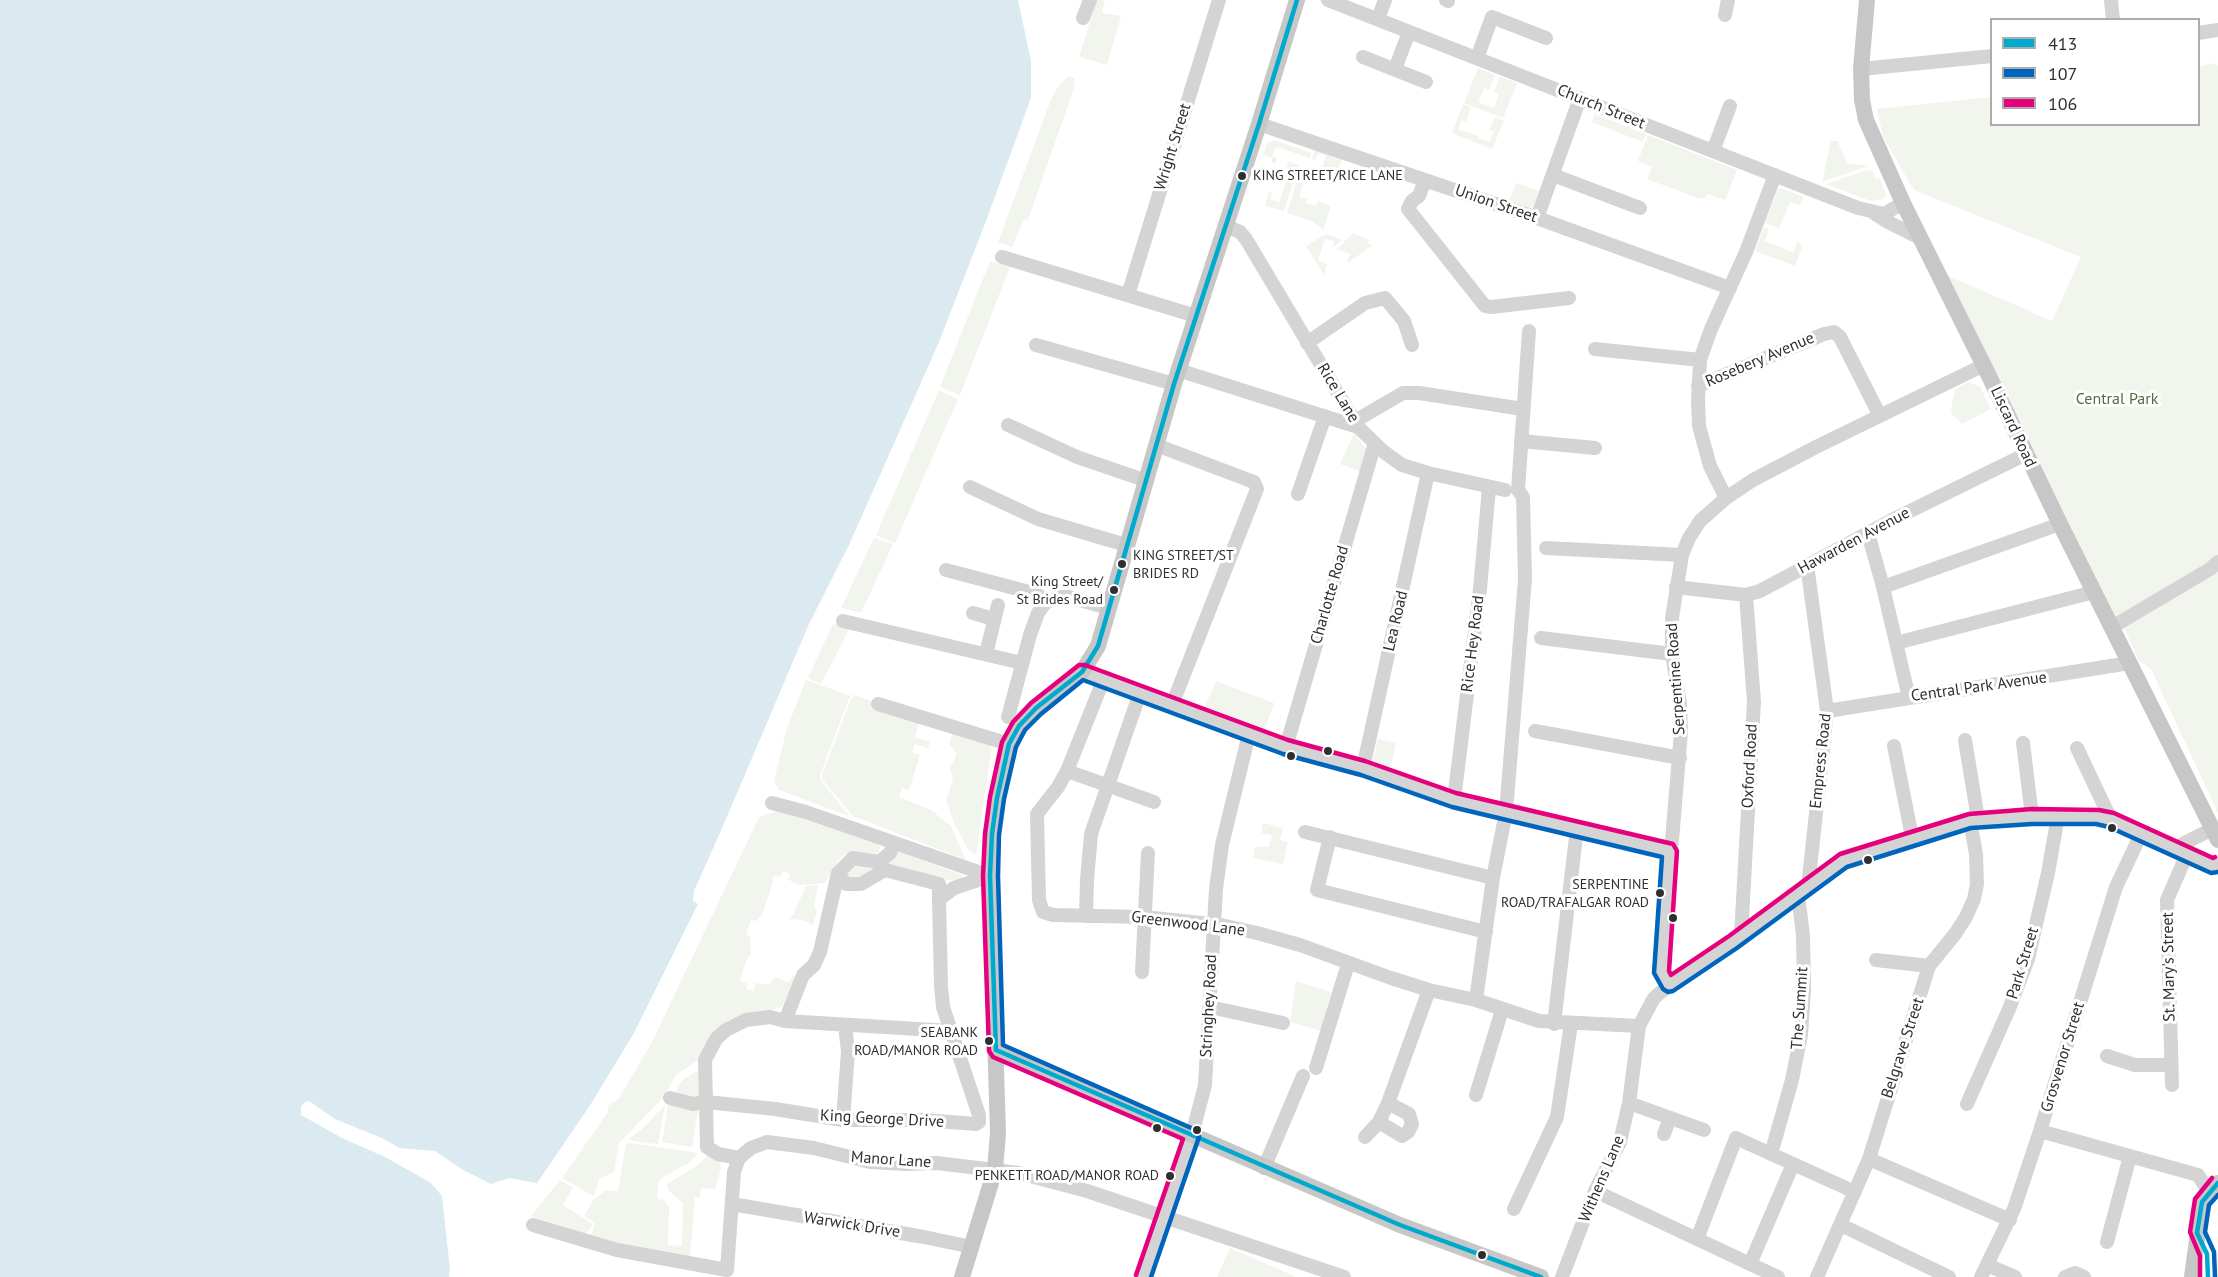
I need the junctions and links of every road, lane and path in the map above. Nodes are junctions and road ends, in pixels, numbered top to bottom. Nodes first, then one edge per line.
1 (1090, 0) edge
2 (1218, 0) edge
3 (1297, 0) edge
4 (1328, 0) edge
5 (1385, 0) edge
6 (1728, 0) edge
7 (1868, 0) edge
8 (2111, 0) edge
9 (1725, 15) dead end
10 (1083, 18) dead end
11 (2113, 18) edge
12 (1378, 19) junction
13 (2218, 30) edge
14 (1409, 32) junction
15 (2200, 33) edge
16 (1546, 38) dead end
17 (1990, 56) edge
18 (1363, 57) dead end
19 (1477, 58) junction
20 (1395, 69) junction
21 (1861, 69) junction
22 (1426, 82) dead end
23 (1580, 98) junction
24 (1730, 106) dead end
25 (1259, 124) junction
26 (1713, 151) junction
27 (1553, 175) junction
28 (1776, 175) junction
29 (1425, 180) junction
30 (1903, 203) junction
31 (1640, 208) dead end
32 (1875, 213) junction
33 (1537, 218) junction
34 (1226, 226) junction
35 (1920, 238) junction
36 (1002, 257) dead end
37 (1730, 288) junction
38 (1128, 295) junction
39 (1569, 298) dead end
40 (1196, 316) junction
41 (1529, 332) dead end
42 (1307, 343) junction
43 (1036, 345) dead end
44 (1412, 345) dead end
45 (1595, 349) dead end
46 (1700, 360) junction
47 (1984, 365) junction
48 (1176, 377) junction
49 (1698, 386) junction
50 (1523, 409) junction
51 (1325, 416) junction
52 (1880, 416) junction
53 (1356, 424) junction
54 (1008, 425) dead end
55 (1521, 441) junction
56 (1375, 443) junction
57 (1156, 446) junction
58 (1595, 448) dead end
59 (2026, 454) junction
60 (1428, 473) junction
61 (1147, 481) junction
62 (969, 487) dead end
63 (1489, 488) junction
64 (1505, 490) dead end
65 (1299, 494) dead end
66 (1726, 498) junction
67 (2060, 524) junction
68 (1868, 533) junction
69 (1126, 545) junction
70 (1546, 548) dead end
71 (1682, 555) junction
72 (2218, 562) edge
73 (1807, 565) junction
74 (946, 570) dead end
75 (1676, 587) junction
76 (1883, 587) junction
77 (2094, 592) junction
78 (1746, 595) junction
79 (1046, 602) junction
80 (998, 605) dead end
81 (1108, 608) junction
82 (973, 613) dead end
83 (994, 619) junction
84 (843, 621) dead end
85 (2112, 627) junction
86 (1542, 638) dead end
87 (1896, 644) junction
88 (986, 654) junction
89 (1672, 654) junction
90 (1022, 663) junction
91 (2130, 663) junction
92 (1082, 672) junction
93 (1103, 681) junction
94 (1140, 693) junction
95 (1909, 698) junction
96 (878, 704) dead end
97 (1172, 705) junction
98 (1827, 711) junction
99 (1013, 721) junction
100 (1534, 731) dead end
101 (1249, 734) junction
102 (1965, 740) dead end
103 (2023, 742) dead end
104 (1009, 744) junction
105 (1894, 746) dead end
106 (1286, 747) junction
107 (2076, 748) dead end
108 (1680, 758) junction
109 (1363, 768) junction
110 (1067, 771) junction
111 (1108, 785) junction
112 (1454, 800) junction
113 (1154, 802) dead end
114 (772, 803) dead end
115 (1506, 812) junction
116 (2032, 816) junction
117 (2058, 816) junction
118 (1974, 820) junction
119 (2111, 820) junction
120 (1577, 828) junction
121 (1305, 832) dead end
122 (2140, 834) junction
123 (2215, 835) edge
124 (1330, 837) junction
125 (1912, 837) junction
126 (894, 843) junction
127 (1670, 851) junction
128 (2181, 851) junction
129 (1148, 853) dead end
130 (2218, 864) edge
131 (838, 873) junction
132 (990, 876) junction
133 (1493, 878) junction
134 (1803, 891) junction
135 (939, 899) junction
136 (1086, 916) junction
137 (1144, 916) junction
138 (1214, 925) junction
139 (1486, 932) junction
140 (1741, 936) junction
141 (1876, 960) dead end
142 (1348, 964) junction
143 (1929, 966) junction
144 (1142, 972) dead end
145 (1669, 985) junction
146 (1429, 990) junction
147 (1476, 1000) junction
148 (1210, 1007) junction
149 (1502, 1010) junction
150 (785, 1021) junction
151 (1283, 1023) dead end
152 (1554, 1024) junction
153 (1571, 1024) junction
154 (845, 1025) junction
155 (1639, 1026) junction
156 (951, 1031) junction
157 (996, 1050) junction
158 (2107, 1056) dead end
159 (2171, 1065) junction
160 (1316, 1068) dead end
161 (1303, 1076) dead end
162 (2172, 1085) dead end
163 (1476, 1095) dead end
164 (670, 1098) dead end
165 (706, 1102) junction
166 (1388, 1103) junction
167 (1629, 1103) junction
168 (1967, 1104) dead end
169 (1670, 1118) junction
170 (843, 1120) junction
171 (1379, 1122) junction
172 (1704, 1130) dead end
173 (2040, 1131) junction
174 (1664, 1134) dead end
175 (1191, 1135) junction
176 (1365, 1137) dead end
177 (1770, 1154) junction
178 (2130, 1156) junction
179 (739, 1158) junction
180 (1869, 1159) junction
181 (1793, 1164) junction
182 (1264, 1168) junction
183 (995, 1170) junction
184 (2213, 1188) edge
185 (1595, 1191) junction
186 (1855, 1192) junction
187 (732, 1204) junction
188 (1514, 1209) dead end
189 (1164, 1218) junction
190 (2010, 1220) junction
191 (533, 1225) dead end
192 (1841, 1225) junction
193 (1696, 1239) junction
194 (2107, 1242) dead end
195 (972, 1247) junction
196 (1750, 1264) junction
197 (1984, 1271) edge
198 (962, 1277) edge
199 (1143, 1277) edge
200 (1344, 1277) edge
201 (1541, 1277) edge
202 (1562, 1277) edge
203 (1778, 1277) edge
204 (1817, 1277) edge
205 (1949, 1277) edge
206 (2015, 1277) edge
207 (2065, 1277) edge
208 (2084, 1277) edge
209 (2192, 1277) edge

1 - 10 street
2 - 38 street, Wright Street
3 - 25 main road
4 - 12 street, Church Street
5 - 12 street
6 - 9 street
7 - 21 main road, Liscard Road
8 - 11 street
12 - 14 street, Church Street
13 - 15 street
14 - 19 street, Church Street
14 - 20 street
16 - 19 street
17 - 21 street
18 - 20 street
19 - 23 street, Church Street
20 - 22 street
21 - 30 main road, Liscard Road
23 - 26 street, Church Street
23 - 27 street
24 - 26 street
25 - 29 street, Union Street
25 - 34 main road
26 - 28 street, Church Street
27 - 31 street
27 - 33 street
28 - 32 street, Church Street
28 - 37 street
29 - 33 street, Union Street
29 - 39 street
30 - 32 street
30 - 35 main road, Liscard Road
32 - 35 street, Church Street
33 - 37 street, Union Street
34 - 40 main road
34 - 42 street, Rice Lane
35 - 47 main road, Liscard Road
36 - 38 street
37 - 46 street
38 - 40 street
40 - 48 main road
41 - 50 street
42 - 44 street
42 - 53 street, Rice Lane
43 - 48 street
45 - 46 street
46 - 49 street
47 - 52 street, Serpentine Road
47 - 59 main road, Liscard Road
48 - 51 street
48 - 57 main road
49 - 52 street, Rosebery Avenue
49 - 66 street
50 - 53 street
50 - 55 street
51 - 53 street
51 - 65 street
52 - 66 street, Serpentine Road
53 - 56 street, Rice Lane
54 - 61 street
55 - 58 street
55 - 115 street
56 - 60 street, Rice Lane
56 - 106 street, Charlotte Road
57 - 61 main road
57 - 97 street
59 - 67 main road, Liscard Road
59 - 68 street, Hawarden Avenue
60 - 63 street, Rice Lane
60 - 109 street, Lea Road
61 - 69 main road
62 - 69 street
63 - 64 street, Rice Lane
63 - 112 street, Rice Hey Road
66 - 71 street, Serpentine Road
67 - 76 street
67 - 77 main road, Liscard Road
68 - 73 street, Hawarden Avenue
68 - 76 street
69 - 81 main road
70 - 71 street
71 - 75 street, Serpentine Road
72 - 85 street
73 - 78 street, Hawarden Avenue
73 - 98 street, Empress Road
74 - 79 street
75 - 78 street, Hawarden Avenue
75 - 89 street, Serpentine Road
76 - 87 street
77 - 85 main road, Liscard Road
77 - 87 street
78 - 140 street, Oxford Road
79 - 81 street
79 - 90 street
80 - 83 street
81 - 92 main road
82 - 83 street
83 - 88 street
84 - 88 street
85 - 91 main road, Liscard Road
86 - 89 street
87 - 95 street
88 - 90 street
89 - 108 street, Serpentine Road
90 - 99 street
91 - 95 street, Central Park Avenue
91 - 123 main road, Liscard Road
92 - 93 street
92 - 99 main road
93 - 94 street
93 - 110 street, Greenwood Lane
94 - 97 street
94 - 111 street
95 - 98 street, Central Park Avenue
96 - 104 street
97 - 101 street
98 - 134 street, Empress Road
99 - 104 main road
100 - 108 street
101 - 106 street
101 - 138 street, Stringhey Road
102 - 118 street, Belgrave Street
103 - 116 street
104 - 132 main road
105 - 125 street
106 - 109 street
107 - 119 street
108 - 127 street, Serpentine Road
109 - 112 street
110 - 111 street
110 - 136 street, Greenwood Lane
111 - 113 street
111 - 136 street
112 - 115 street
114 - 126 street
115 - 120 street
115 - 133 street
116 - 117 street, Withens Lane
116 - 118 street, Withens Lane
117 - 119 street, Withens Lane
117 - 168 street, Park Street
118 - 125 street, Withens Lane
118 - 143 street, Belgrave Street
119 - 122 street, Withens Lane
120 - 127 street
120 - 152 street
121 - 124 street
122 - 128 street, Withens Lane
122 - 173 street, Grosvenor Street
123 - 128 street
124 - 133 street
124 - 139 street
125 - 134 street, Withens Lane
126 - 131 street
126 - 132 street
127 - 145 street, Serpentine Road
128 - 130 street, Withens Lane
128 - 159 street, St. Mary's Street
129 - 137 street
131 - 135 street
131 - 150 street
132 - 135 street
132 - 157 main road
133 - 139 street
134 - 140 street, Withens Lane
134 - 177 street, The Summit
135 - 156 street
136 - 137 street, Greenwood Lane
137 - 138 street, Greenwood Lane
137 - 144 street
138 - 142 street, Greenwood Lane
138 - 148 street, Stringhey Road
139 - 147 street
140 - 145 street, Withens Lane
141 - 143 street
142 - 146 street, Greenwood Lane
142 - 160 street
143 - 180 street, Belgrave Street
145 - 155 street, Withens Lane
146 - 147 street, Greenwood Lane
146 - 166 street
147 - 149 street, Greenwood Lane
148 - 151 street
148 - 175 street, Stringhey Road
149 - 152 street, Greenwood Lane
149 - 163 street
150 - 154 street
150 - 165 street
152 - 153 street, Greenwood Lane
153 - 155 street, Greenwood Lane
153 - 188 street
154 - 156 street
154 - 170 street
155 - 167 street, Withens Lane
156 - 170 street, King George Drive
157 - 175 main road
157 - 183 main road
158 - 159 street
159 - 162 street, St. Mary's Street
161 - 182 street
164 - 165 street, King George Drive
165 - 170 street, King George Drive
165 - 179 street
166 - 171 street
166 - 171 street
167 - 169 street
167 - 185 street, Withens Lane
169 - 172 street
169 - 174 street
171 - 176 street
173 - 178 street
173 - 190 street, Grosvenor Street
175 - 182 main road
175 - 189 street, Stringhey Road
177 - 181 street
177 - 193 street
178 - 184 street
178 - 194 street
179 - 183 street, Manor Lane
179 - 187 street
180 - 186 street, Belgrave Street
180 - 190 street
181 - 186 street
181 - 196 street
182 - 201 main road
183 - 189 street, Manor Lane
183 - 195 main road
184 - 209 main road
185 - 193 street
185 - 202 street, Withens Lane
186 - 192 street, Belgrave Street
187 - 191 street
187 - 195 street, Warwick Drive
189 - 199 street, Stringhey Road
189 - 200 street, Manor Lane
190 - 197 street, Grosvenor Street
192 - 204 street, Belgrave Street
192 - 205 street
193 - 196 street
195 - 198 main road
196 - 203 street
197 - 206 street
207 - 208 street

